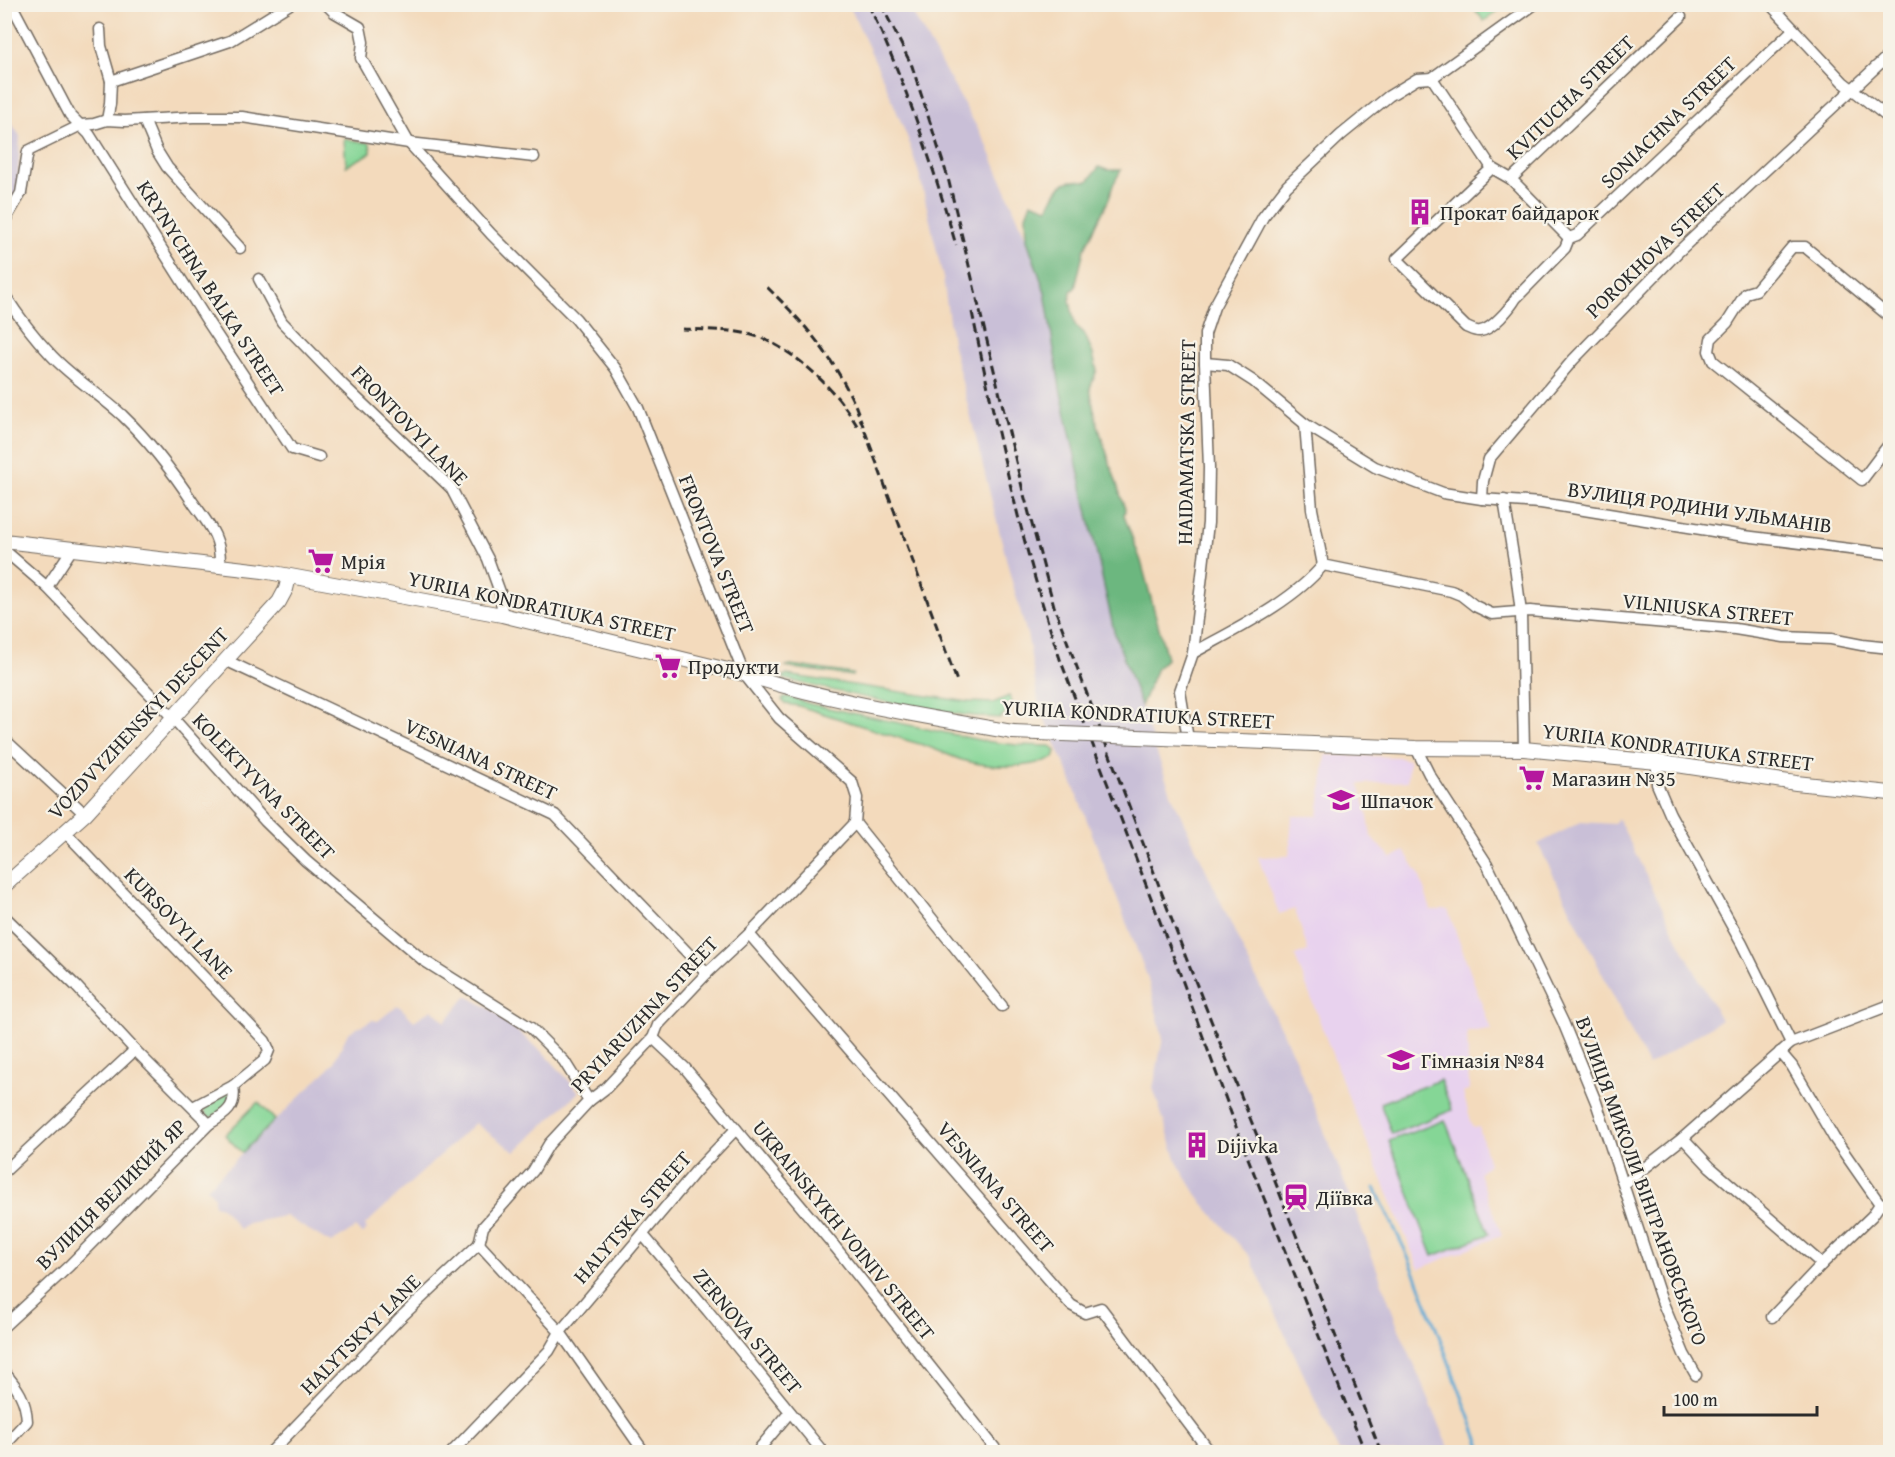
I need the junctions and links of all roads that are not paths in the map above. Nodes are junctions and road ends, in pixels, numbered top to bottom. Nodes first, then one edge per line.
1 (290, 4) edge
2 (326, 4) edge
3 (1535, 4) edge
4 (1770, 4) edge
5 (15, 11) dead end
6 (1681, 17) dead end
7 (100, 29) dead end
8 (1793, 30) junction
9 (1890, 54) edge
10 (1432, 78) junction
11 (111, 81) junction
12 (1852, 89) junction
13 (1890, 119) edge
14 (107, 120) junction
15 (144, 120) junction
16 (81, 125) junction
17 (409, 143) junction
18 (534, 157) dead end
19 (1492, 168) junction
20 (1511, 179) junction
21 (4, 222) edge
22 (1569, 238) junction
23 (240, 248) dead end
24 (259, 279) dead end
25 (4, 294) edge
26 (1890, 317) edge
27 (1466, 327) joint
28 (1205, 363) junction
29 (1305, 424) junction
30 (1890, 443) edge
31 (319, 457) dead end
32 (1482, 499) junction
33 (1504, 500) junction
34 (4, 540) edge
35 (72, 549) junction
36 (4, 550) edge
37 (1890, 554) edge
38 (220, 565) junction
39 (1323, 566) junction
40 (290, 577) junction
41 (47, 586) junction
42 (1521, 613) junction
43 (502, 615) junction
44 (1890, 648) edge
45 (1192, 653) junction
46 (225, 660) junction
47 (744, 674) junction
48 (173, 718) junction
49 (4, 739) edge
50 (1188, 739) junction
51 (1416, 748) junction
52 (1524, 749) junction
53 (1657, 762) junction
54 (1890, 793) edge
55 (85, 814) junction
56 (855, 823) junction
57 (66, 833) junction
58 (4, 886) edge
59 (4, 916) edge
60 (749, 934) junction
61 (707, 973) junction
62 (1890, 1005) edge
63 (1002, 1006) dead end
64 (652, 1038) junction
65 (265, 1041) joint
66 (1791, 1043) junction
67 (135, 1050) junction
68 (1780, 1052) junction
69 (233, 1086) junction
70 (589, 1101) junction
71 (193, 1107) junction
72 (209, 1124) junction
73 (736, 1129) junction
74 (1683, 1138) junction
75 (4, 1172) edge
76 (1624, 1184) junction
77 (1885, 1204) edge
78 (643, 1235) junction
79 (479, 1244) junction
80 (1822, 1264) junction
81 (1772, 1317) dead end
82 (4, 1326) edge
83 (560, 1332) junction
84 (4, 1372) edge
85 (1696, 1374) dead end
86 (790, 1412) junction
87 (4, 1446) edge
88 (271, 1452) edge
89 (452, 1452) edge
90 (644, 1452) edge
91 (759, 1452) edge
92 (823, 1452) edge
93 (998, 1452) edge
94 (1210, 1452) edge

1 - 11 street
2 - 17 street, FRONTOVA STREET
3 - 10 street, HAIDAMATSKA STREET
4 - 8 street
5 - 16 street, KRYNYCHNA BALKA STREET
6 - 20 street, KVITUCHA STREET
7 - 11 street
8 - 12 street
8 - 22 street, SONIACHNA STREET
9 - 12 street, POROKHOVA STREET
10 - 19 street
10 - 28 street, HAIDAMATSKA STREET
11 - 14 street
12 - 13 street
12 - 32 street, POROKHOVA STREET
14 - 15 street
14 - 16 street
15 - 17 street
15 - 23 street
16 - 21 street
16 - 31 street, KRYNYCHNA BALKA STREET
17 - 18 street
17 - 47 street, FRONTOVA STREET
19 - 20 street
19 - 27 street, KVITUCHA STREET
20 - 22 street
22 - 27 street, SONIACHNA STREET
24 - 43 street, FRONTOVYI LANE
25 - 38 street
26 - 30 street
28 - 29 street, ВУЛИЦЯ РОДИНИ УЛЬМАНІВ
28 - 45 street, HAIDAMATSKA STREET
29 - 32 street, ВУЛИЦЯ РОДИНИ УЛЬМАНІВ
29 - 39 street
32 - 33 street, ВУЛИЦЯ РОДИНИ УЛЬМАНІВ
33 - 37 street, ВУЛИЦЯ РОДИНИ УЛЬМАНІВ
33 - 42 street
34 - 35 street, YURIIA KONDRATIUKA STREET
35 - 38 street, YURIIA KONDRATIUKA STREET
35 - 41 street
36 - 41 street, KOLEKTYVNA STREET
38 - 40 street, YURIIA KONDRATIUKA STREET
39 - 42 street, VILNIUSKA STREET
39 - 45 street
40 - 43 street, YURIIA KONDRATIUKA STREET
40 - 46 street, VOZDVYZHENSKYI DESCENT
41 - 48 street, KOLEKTYVNA STREET
42 - 44 street, VILNIUSKA STREET
42 - 52 street
43 - 47 street, YURIIA KONDRATIUKA STREET
45 - 50 street, HAIDAMATSKA STREET
46 - 48 street, VOZDVYZHENSKYI DESCENT
46 - 61 street, VESNIANA STREET
47 - 50 street, YURIIA KONDRATIUKA STREET, bridge
47 - 56 street, FRONTOVA STREET
48 - 55 street, VOZDVYZHENSKYI DESCENT
48 - 70 street, KOLEKTYVNA STREET
49 - 55 street
50 - 51 street, YURIIA KONDRATIUKA STREET
51 - 52 street, YURIIA KONDRATIUKA STREET
51 - 76 street, ВУЛИЦЯ МИКОЛИ ВІНГРАНОВСЬКОГО
52 - 53 street, YURIIA KONDRATIUKA STREET
53 - 54 street, YURIIA KONDRATIUKA STREET
53 - 66 street
55 - 57 street, VOZDVYZHENSKYI DESCENT
56 - 60 street, PRYIARUZHNA STREET
56 - 63 street
57 - 58 street, VOZDVYZHENSKYI DESCENT
57 - 65 street, KURSOVYI LANE
59 - 67 street
60 - 61 street, PRYIARUZHNA STREET
60 - 94 street, VESNIANA STREET
61 - 64 street, PRYIARUZHNA STREET
62 - 66 street
64 - 70 street, PRYIARUZHNA STREET
64 - 73 street, UKRAINSKYKH VOINIV STREET
65 - 69 street, ВУЛИЦЯ ВЕЛИКИЙ ЯР
66 - 68 street
67 - 71 street
67 - 75 street
68 - 74 street
68 - 77 street
69 - 71 street, ВУЛИЦЯ ВЕЛИКИЙ ЯР
69 - 72 street, ВУЛИЦЯ ВЕЛИКИЙ ЯР
70 - 79 street, PRYIARUZHNA STREET
71 - 72 street
72 - 82 street, ВУЛИЦЯ ВЕЛИКИЙ ЯР
73 - 78 street, HALYTSKA STREET
73 - 93 street, UKRAINSKYKH VOINIV STREET
74 - 76 street
74 - 80 street
76 - 85 street, ВУЛИЦЯ МИКОЛИ ВІНГРАНОВСЬКОГО
77 - 80 street
78 - 83 street, HALYTSKA STREET
78 - 86 street, ZERNOVA STREET
79 - 83 street
79 - 88 street, HALYTSKYY LANE
80 - 81 street
83 - 89 street, HALYTSKA STREET
83 - 90 street
84 - 87 street
86 - 91 street
86 - 92 street, ZERNOVA STREET

